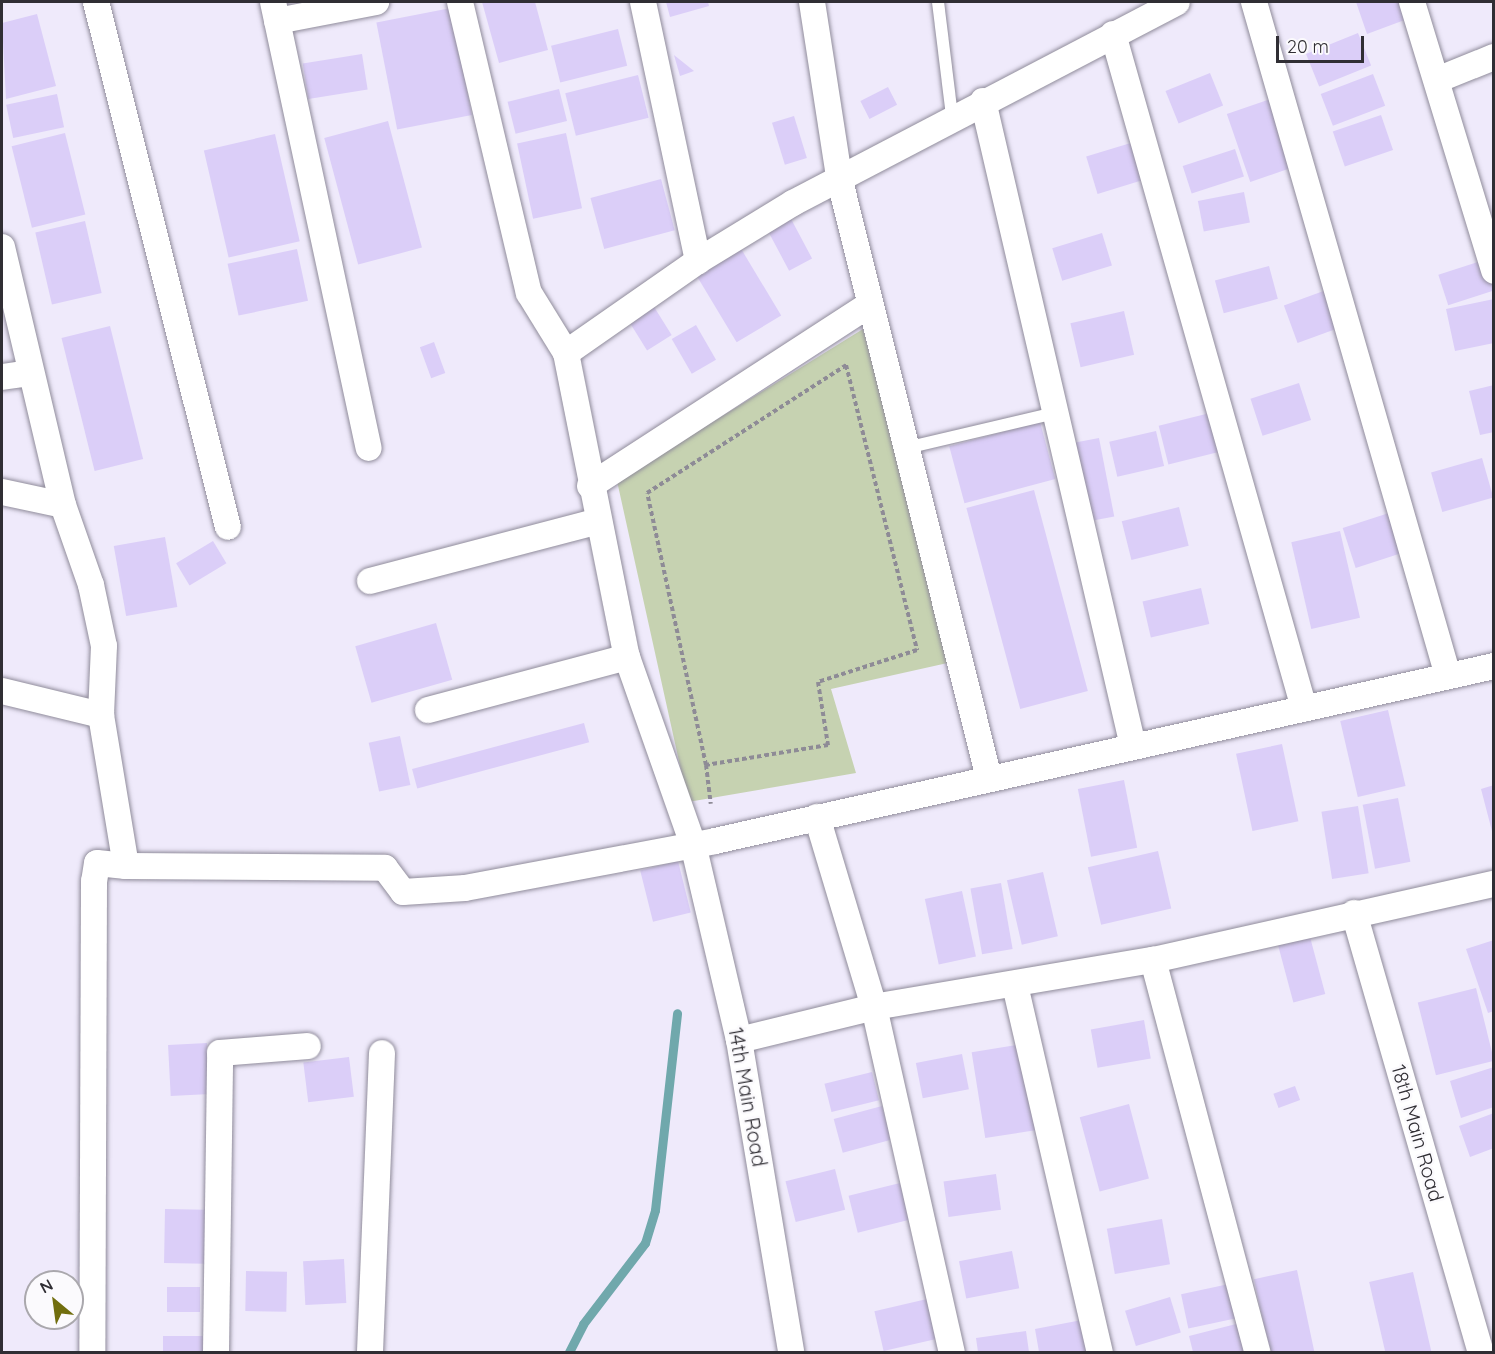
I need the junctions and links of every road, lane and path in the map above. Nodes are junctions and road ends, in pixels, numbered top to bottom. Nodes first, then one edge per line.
1 (96, 2) edge
2 (376, 2) edge
3 (460, 2) edge
4 (643, 2) edge
5 (812, 2) edge
6 (938, 2) edge
7 (1254, 2) edge
8 (1412, 2) edge
9 (1167, 4) edge
10 (275, 11) edge
11 (1113, 34) junction
12 (1494, 57) edge
13 (1437, 80) junction
14 (983, 101) junction
15 (952, 116) junction
16 (839, 177) junction
17 (2, 253) edge
18 (698, 261) junction
19 (1494, 271) edge
20 (870, 304) junction
21 (566, 353) junction
22 (31, 373) junction
23 (2, 377) edge
24 (1056, 413) junction
25 (369, 448) dead end
26 (906, 448) junction
27 (590, 486) junction
28 (2, 492) edge
29 (646, 493) joint
30 (63, 505) junction
31 (598, 521) junction
32 (228, 527) dead end
33 (370, 581) dead end
34 (627, 657) junction
35 (1494, 666) edge
36 (1448, 676) junction
37 (2, 691) edge
38 (1304, 708) junction
39 (428, 710) dead end
40 (101, 715) junction
41 (1133, 746) junction
42 (989, 778) junction
43 (817, 817) junction
44 (693, 844) junction
45 (126, 866) junction
46 (1494, 884) edge
47 (1354, 913) junction
48 (1153, 960) junction
49 (1015, 985) junction
50 (874, 1007) junction
51 (739, 1040) junction
52 (308, 1046) dead end
53 (382, 1053) dead end
54 (92, 1353) edge
55 (216, 1353) edge
56 (370, 1353) edge
57 (791, 1353) edge
58 (952, 1353) edge
59 (1100, 1353) edge
60 (1257, 1353) edge
61 (1481, 1353) edge

1 - 32 street
2 - 10 street
3 - 21 street
4 - 18 street
5 - 16 street
6 - 15 lane
7 - 36 street
8 - 13 street
9 - 11 street
10 - 25 street
11 - 14 street
11 - 38 street
12 - 13 street
13 - 19 street
14 - 15 street
14 - 24 street
15 - 16 street
16 - 18 street
16 - 20 street
17 - 22 street
18 - 21 street
20 - 26 street
20 - 27 street
21 - 27 street, 14th Main Road
22 - 23 street
22 - 30 street
24 - 26 lane
24 - 41 street
26 - 42 street
27 - 31 street, 14th Main Road
28 - 30 street
29 - 29 path
30 - 40 street
31 - 33 street
31 - 34 street, 14th Main Road
34 - 39 street
34 - 44 street, 14th Main Road
35 - 36 street
36 - 38 street
37 - 40 street
38 - 41 street
40 - 45 street
41 - 42 street
42 - 43 street
43 - 44 street
43 - 50 street
44 - 45 street
44 - 51 street, 14th Main Road
45 - 54 street
46 - 47 street
47 - 48 street
47 - 61 street, 18th Main Road
48 - 49 street
48 - 60 street
49 - 50 street
49 - 59 street
50 - 51 street
50 - 58 street
51 - 57 street, 14th Main Road
52 - 55 street
53 - 56 street

